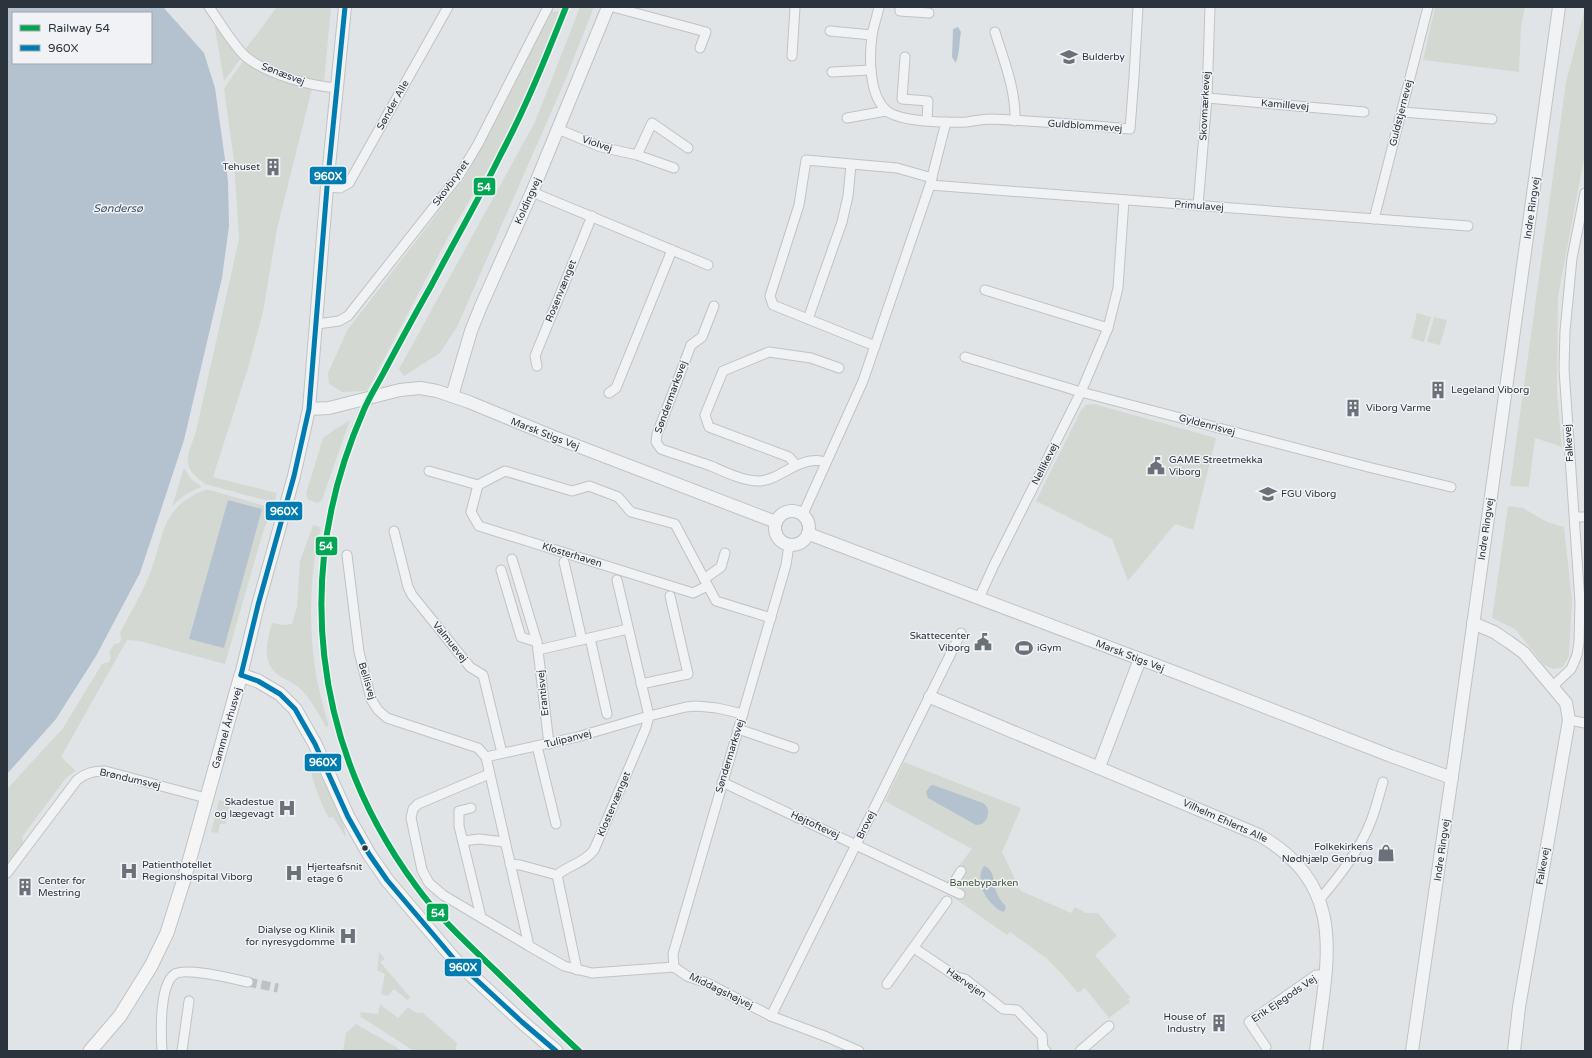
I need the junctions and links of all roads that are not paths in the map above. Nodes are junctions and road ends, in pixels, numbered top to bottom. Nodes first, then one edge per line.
1 (209, 7) edge
2 (345, 7) edge
3 (448, 7) edge
4 (548, 7) edge
5 (608, 7) edge
6 (613, 7) edge
7 (795, 7) edge
8 (879, 7) edge
9 (900, 7) edge
10 (1138, 7) edge
11 (1210, 7) edge
12 (1428, 7) edge
13 (1559, 7) edge
14 (929, 13) dead end
15 (830, 31) dead end
16 (995, 32) dead end
17 (872, 35) junction
18 (700, 48) dead end
19 (792, 56) dead end
20 (905, 58) dead end
21 (871, 70) junction
22 (832, 72) dead end
23 (336, 88) junction
24 (1207, 98) junction
25 (886, 111) junction
26 (1364, 112) dead end
27 (1402, 112) junction
28 (848, 118) dead end
29 (1492, 119) dead end
30 (927, 120) junction
31 (1015, 121) junction
32 (946, 122) junction
33 (558, 129) junction
34 (688, 148) dead end
35 (637, 155) junction
36 (851, 165) junction
37 (674, 168) dead end
38 (931, 182) junction
39 (327, 187) junction
40 (532, 192) junction
41 (1585, 193) edge
42 (1124, 200) junction
43 (1198, 206) junction
44 (592, 216) junction
45 (1374, 219) junction
46 (1468, 226) dead end
47 (672, 250) junction
48 (708, 265) dead end
49 (985, 290) dead end
50 (714, 306) dead end
51 (808, 318) junction
52 (317, 324) junction
53 (1108, 328) junction
54 (875, 346) junction
55 (964, 357) dead end
56 (537, 366) dead end
57 (839, 368) dead end
58 (1081, 392) junction
59 (609, 393) dead end
60 (452, 396) junction
61 (309, 409) junction
62 (826, 462) junction
63 (796, 465) junction
64 (429, 471) dead end
65 (478, 486) junction
66 (1450, 486) dead end
67 (803, 514) junction
68 (1574, 517) junction
69 (1585, 517) edge
70 (776, 522) junction
71 (394, 531) dead end
72 (809, 534) junction
73 (789, 545) junction
74 (725, 553) dead end
75 (347, 555) dead end
76 (512, 559) dead end
77 (564, 562) dead end
78 (501, 570) dead end
79 (617, 580) dead end
80 (705, 582) junction
81 (670, 596) dead end
82 (979, 598) junction
83 (771, 618) junction
84 (1473, 623) junction
85 (628, 629) junction
86 (961, 633) dead end
87 (586, 639) junction
88 (538, 646) junction
89 (1140, 659) junction
90 (241, 675) junction
91 (641, 684) junction
92 (1553, 686) junction
93 (930, 697) junction
94 (607, 714) dead end
95 (743, 714) junction
96 (649, 716) junction
97 (1569, 720) junction
98 (1585, 723) edge
99 (738, 729) junction
100 (549, 744) junction
101 (537, 746) junction
102 (794, 748) dead end
103 (502, 754) junction
104 (486, 758) junction
105 (1099, 767) junction
106 (488, 774) junction
107 (1452, 778) junction
108 (722, 782) junction
109 (1383, 782) dead end
110 (206, 798) junction
111 (471, 808) dead end
112 (556, 824) dead end
113 (463, 840) junction
114 (505, 842) junction
115 (857, 844) junction
116 (510, 864) junction
117 (961, 871) dead end
118 (7, 873) edge
119 (557, 875) junction
120 (950, 889) junction
121 (960, 894) dead end
122 (1319, 900) junction
123 (947, 901) dead end
124 (481, 917) junction
125 (529, 946) junction
126 (914, 948) junction
127 (674, 967) junction
128 (577, 970) junction
129 (1325, 975) junction
130 (248, 982) tunnel mouth
131 (887, 984) dead end
132 (189, 1001) dead end
133 (771, 1016) junction
134 (1109, 1026) dead end
135 (1265, 1050) edge
136 (90, 1051) edge
137 (162, 1051) edge
138 (182, 1051) edge
139 (556, 1051) edge
140 (859, 1051) edge
141 (1046, 1051) edge
142 (1080, 1051) edge
143 (1316, 1051) edge
144 (1412, 1051) edge
145 (1514, 1051) edge

1 - 23 street, Sønæsvej
2 - 23 street, Gammel Århusvej
3 - 39 street, Sønder Alle
4 - 52 street, Skovbrynet
5 - 33 street, Koldingvej
6 - 18 street
7 - 19 street
8 - 17 street
9 - 14 street
10 - 31 street, Guldblommevej
11 - 24 street, Skovmærkevej
12 - 27 street, Guldstjernevej
13 - 84 street, Indre Ringvej
15 - 17 street
16 - 31 street
17 - 21 street
20 - 30 street
21 - 22 street
21 - 25 street
23 - 39 street, Gammel Århusvej
24 - 26 street, Kamillevej
24 - 43 street, Skovmærkevej
25 - 28 street
25 - 30 street, Guldblommevej
27 - 29 street
27 - 45 street, Guldstjernevej
30 - 32 street, Guldblommevej
31 - 32 street, Guldblommevej
32 - 38 street
33 - 35 street, Violvej
33 - 40 street, Koldingvej
34 - 35 street
35 - 37 street, Violvej
36 - 38 street
36 - 51 street
36 - 51 street
38 - 42 street, Primulavej
38 - 54 street
39 - 52 street, Gammel Århusvej
40 - 44 street
40 - 60 street, Koldingvej
41 - 68 street, Falkevej
42 - 43 street, Primulavej
42 - 53 street, Nellikevej
43 - 45 street, Primulavej
44 - 47 street
44 - 56 street, Rosenvænget
45 - 46 street, Primulavej
47 - 48 street
47 - 59 street
49 - 53 street
50 - 63 street, Søndermarksvej
51 - 54 street
52 - 61 street, Gammel Århusvej
53 - 58 street, Nellikevej
54 - 62 street
55 - 58 street, Gyldenrisvej
57 - 63 street
58 - 66 street, Gyldenrisvej
58 - 82 street, Nellikevej
60 - 61 street, Marsk Stigs Vej
60 - 70 street, Marsk Stigs Vej
61 - 90 street, Gammel Århusvej
62 - 63 street, Søndermarksvej
62 - 67 street
64 - 65 street
65 - 80 street
65 - 80 street, Klosterhaven
67 - 70 street
67 - 72 street
68 - 69 street
68 - 92 street, Falkevej
70 - 73 street
71 - 103 street, Valmuevej
72 - 73 street
72 - 82 street, Marsk Stigs Vej
73 - 83 street, Søndermarksvej
74 - 80 street, Klosterhaven
75 - 104 street, Bellisvej
76 - 88 street, Erantisvej
77 - 87 street
78 - 88 street
79 - 85 street
80 - 83 street
81 - 91 street
82 - 89 street, Marsk Stigs Vej
83 - 95 street, Søndermarksvej
84 - 92 street, Falkevej
84 - 107 street, Indre Ringvej
85 - 87 street
85 - 91 street
86 - 93 street, Brovej
87 - 88 street
87 - 94 street
88 - 100 street, Erantisvej
89 - 105 street
89 - 107 street, Marsk Stigs Vej
90 - 110 main road, Gammel Århusvej
90 - 139 main road
91 - 96 street
92 - 97 street, Falkevej
93 - 105 street, Vilhelm Ehlerts Alle
93 - 115 street, Brovej
95 - 96 street, Tulipanvej
95 - 99 street, Søndermarksvej
96 - 100 street, Tulipanvej
96 - 119 street, Klostervænget
97 - 98 street
97 - 145 street, Falkevej
99 - 102 street
99 - 108 street, Søndermarksvej
100 - 101 street, Tulipanvej
101 - 103 street, Tulipanvej
101 - 112 street
103 - 104 street, Tulipanvej
104 - 106 street
105 - 122 street, Vilhelm Ehlerts Alle
106 - 114 street
106 - 124 street
107 - 144 street, Indre Ringvej
108 - 115 street, Højtoftevej
108 - 127 street, Søndermarksvej
109 - 122 street
110 - 118 street, Brøndumsvej
110 - 136 main road, Gammel Århusvej
111 - 113 street
113 - 114 street
113 - 124 street
114 - 116 street
115 - 120 street, Højtoftevej
115 - 133 street, Brovej
116 - 119 street
116 - 125 street
117 - 120 street
119 - 128 street
120 - 121 street, Højtoftevej
122 - 129 street, Vilhelm Ehlerts Alle
123 - 126 street
124 - 125 street
125 - 128 street
126 - 131 street
126 - 141 street, Hærvejen
127 - 128 street
127 - 133 street, Middagshøjvej
129 - 135 street, Erik Ejegods Vej
129 - 143 street, Vilhelm Ehlerts Alle
130 - 137 street
132 - 138 street
133 - 140 street, Middagshøjvej
134 - 142 street

